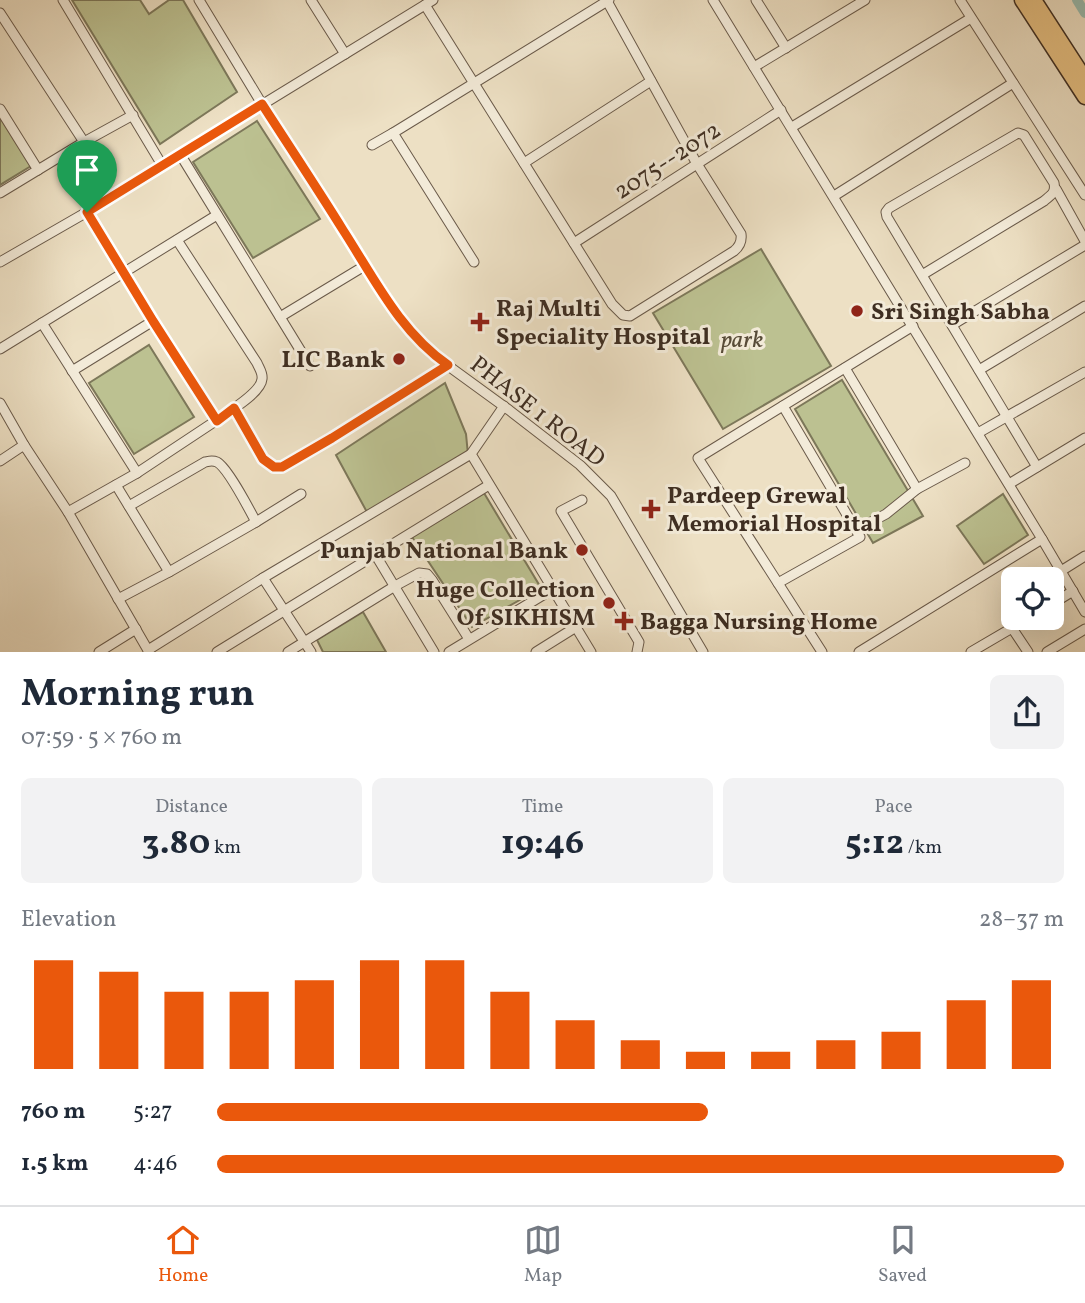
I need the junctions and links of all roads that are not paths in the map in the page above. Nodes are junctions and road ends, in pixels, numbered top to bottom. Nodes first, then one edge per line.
1 (64, 0) edge
2 (199, 0) edge
3 (311, 0) edge
4 (713, 0) edge
5 (756, 0) edge
6 (865, 0) edge
7 (960, 0) edge
8 (1022, 0) edge
9 (1034, 0) edge
10 (608, 1) edge
11 (429, 2) edge
12 (0, 13) edge
13 (971, 18) junction
14 (786, 48) junction
15 (345, 54) junction
16 (754, 67) junction
17 (1085, 79) edge
18 (651, 81) junction
19 (474, 82) junction
20 (1013, 83) junction
21 (1085, 97) edge
22 (262, 104) junction
23 (0, 109) edge
24 (781, 110) junction
25 (133, 115) junction
26 (792, 127) junction
27 (393, 133) junction
28 (84, 142) junction
29 (372, 145) dead end
30 (180, 154) junction
31 (524, 163) junction
32 (698, 164) junction
33 (162, 165) junction
34 (38, 170) junction
35 (1056, 189) junction
36 (0, 193) edge
37 (1085, 195) edge
38 (834, 196) junction
39 (87, 212) junction
40 (217, 215) junction
41 (177, 240) junction
42 (575, 243) junction
43 (1085, 243) edge
44 (0, 262) edge
45 (474, 262) dead end
46 (366, 265) junction
47 (124, 273) junction
48 (922, 275) junction
49 (1085, 306) edge
50 (280, 317) junction
51 (153, 321) junction
52 (42, 323) junction
53 (952, 325) junction
54 (913, 326) junction
55 (0, 349) edge
56 (448, 365) junction
57 (310, 366) dead end
58 (845, 368) junction
59 (979, 370) junction
60 (72, 372) junction
61 (1085, 372) edge
62 (0, 403) edge
63 (504, 406) junction
64 (783, 406) junction
65 (234, 408) junction
66 (1007, 417) junction
67 (217, 421) junction
68 (978, 433) junction
69 (1085, 438) edge
70 (24, 445) junction
71 (471, 454) junction
72 (0, 461) edge
73 (965, 463) dead end
74 (1037, 467) junction
75 (137, 473) junction
76 (1009, 484) junction
77 (116, 485) junction
78 (489, 485) junction
79 (917, 489) junction
80 (301, 494) dead end
81 (582, 500) dead end
82 (129, 506) junction
83 (68, 512) junction
84 (256, 522) junction
85 (858, 533) junction
86 (1042, 539) junction
87 (375, 554) junction
88 (1085, 556) edge
89 (1059, 567) edge
90 (1064, 569) edge
91 (169, 572) junction
92 (1064, 576) edge
93 (263, 578) junction
94 (778, 583) junction
95 (395, 586) junction
96 (552, 589) junction
97 (1073, 591) junction
98 (1064, 597) edge
99 (118, 599) junction
100 (284, 611) junction
101 (1085, 612) edge
102 (576, 627) junction
103 (136, 629) junction
104 (1085, 629) edge
105 (1009, 630) edge
106 (1013, 630) edge
107 (469, 639) junction
108 (304, 642) junction
109 (149, 651) edge
110 (99, 652) edge
111 (217, 652) edge
112 (288, 652) edge
113 (311, 652) edge
114 (434, 652) edge
115 (449, 652) edge
116 (536, 652) edge
117 (592, 652) edge
118 (637, 652) edge
119 (703, 652) edge
120 (822, 652) edge
121 (859, 652) edge
122 (971, 652) edge
123 (1028, 652) edge
124 (1047, 652) edge

1 - 25 street
2 - 22 street, PHASE 1 ROAD
3 - 15 street
4 - 16 street
5 - 14 street
6 - 14 street
7 - 13 street
8 - 21 highway
9 - 17 highway
10 - 18 street
10 - 19 street
11 - 15 street
11 - 19 street
12 - 28 street
13 - 20 street
13 - 26 street
14 - 16 street
15 - 22 street
16 - 24 street
18 - 31 street
18 - 32 street
19 - 27 street
19 - 31 street
20 - 37 street
20 - 38 street
22 - 30 street
22 - 46 street, PHASE 1 ROAD
23 - 34 street
24 - 26 street
24 - 32 street, 2075--2072
25 - 28 street
25 - 33 street
26 - 38 street
27 - 29 street
27 - 45 street
28 - 34 street
30 - 33 street
30 - 40 street
31 - 42 street
32 - 42 street, 2075--2072
32 - 42 street
33 - 39 street
34 - 36 street
35 - 43 street
35 - 48 street
35 - 48 street
38 - 54 street
39 - 44 street
39 - 47 street
40 - 41 street
40 - 50 street
41 - 47 street
41 - 65 street
43 - 53 street
46 - 50 street
46 - 56 street, PHASE 1 ROAD
47 - 51 street
47 - 52 street
48 - 53 street
49 - 59 street
50 - 57 street
51 - 60 street
51 - 67 street
52 - 55 street
52 - 60 street
53 - 59 street
54 - 58 street
54 - 68 street
56 - 63 street, PHASE 1 ROAD
56 - 65 street
58 - 64 street
58 - 79 street
59 - 66 street
60 - 75 street
61 - 66 street
62 - 70 street
63 - 71 street
63 - 119 street, PHASE 1 ROAD
64 - 85 street
64 - 94 street
65 - 67 street
66 - 68 street
66 - 74 street
67 - 75 street
68 - 76 street
69 - 74 street
70 - 72 street
70 - 83 street
71 - 78 street
71 - 93 street
73 - 79 street
74 - 76 street
75 - 77 street
76 - 86 street
77 - 82 street
77 - 83 street
78 - 87 street
78 - 96 street
79 - 85 street
80 - 84 street
81 - 118 street
82 - 84 street
82 - 91 street
83 - 99 street
84 - 91 street
85 - 94 street
86 - 89 street
86 - 121 street
87 - 95 street
87 - 100 street
88 - 90 street
91 - 99 street
92 - 97 street
93 - 100 street
93 - 109 street
94 - 120 street
95 - 107 street
95 - 108 street
95 - 114 street
96 - 102 street
96 - 107 street
97 - 98 street
97 - 101 street
99 - 103 street
100 - 108 street
100 - 111 street
102 - 116 street
102 - 117 street
103 - 109 street
103 - 110 street
104 - 124 street
105 - 122 street
106 - 123 street
107 - 115 street
108 - 112 street
108 - 113 street

